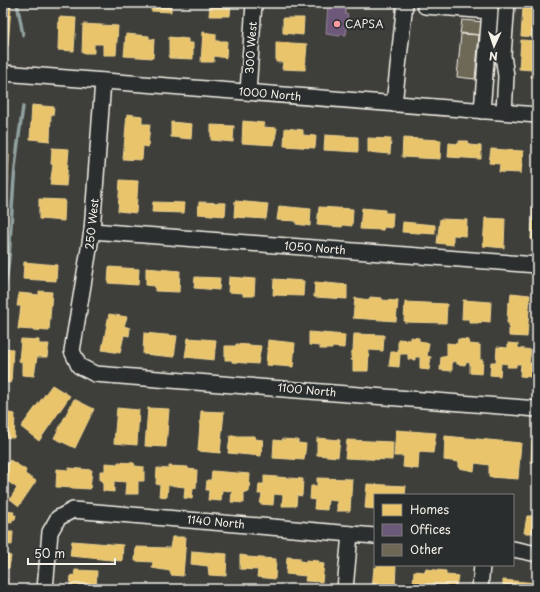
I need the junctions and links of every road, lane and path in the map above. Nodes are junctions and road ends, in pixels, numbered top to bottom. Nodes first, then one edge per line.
1 (254, 3) edge
2 (405, 3) edge
3 (507, 3) edge
4 (425, 6) dead end
5 (3, 73) edge
6 (103, 81) junction
7 (248, 92) junction
8 (394, 104) junction
9 (482, 111) junction
10 (504, 112) junction
11 (537, 115) edge
12 (92, 231) junction
13 (537, 265) edge
14 (79, 366) joint
15 (537, 409) edge
16 (350, 534) junction
17 (374, 536) edge
18 (514, 549) edge
19 (537, 554) edge
20 (482, 566) edge
21 (45, 589) edge
22 (345, 589) edge
23 (480, 589) edge

1 - 7 street, 300 West
2 - 8 street
3 - 10 street
4 - 9 street
5 - 6 street, 1000 North
6 - 7 street, 1000 North
6 - 12 street, 250 West
7 - 8 street, 1000 North
8 - 9 street, 1000 North
9 - 10 street, 1000 North
10 - 11 street, 1000 North
12 - 13 street, 1050 North
12 - 14 street, 250 West
14 - 15 street, 1100 North
16 - 17 street, 1140 North
16 - 21 street, 1140 North
16 - 22 street
18 - 19 street
20 - 23 street

